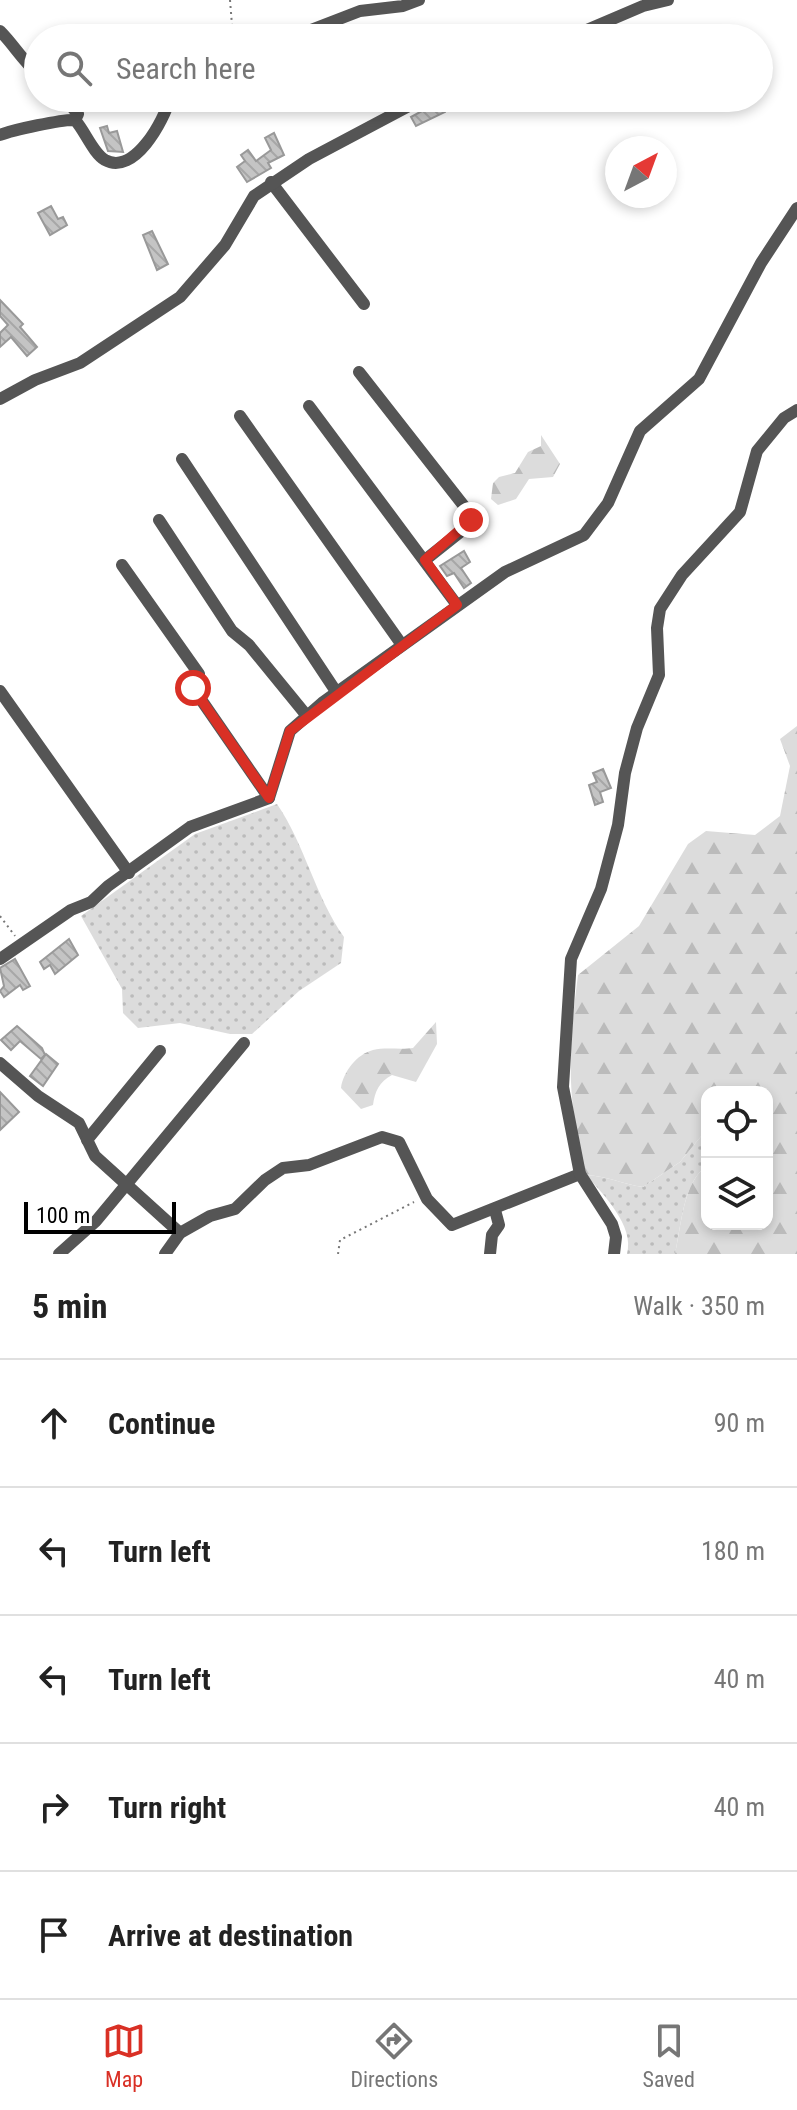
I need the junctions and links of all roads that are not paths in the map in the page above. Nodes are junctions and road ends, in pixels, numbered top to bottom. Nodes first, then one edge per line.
1 (419, 0) edge
2 (668, 0) edge
3 (326, 24) edge
4 (601, 24) edge
5 (0, 31) edge
6 (24, 61) edge
7 (76, 112) edge
8 (165, 112) edge
9 (398, 112) edge
10 (75, 120) junction
11 (0, 135) edge
12 (271, 182) junction
13 (797, 208) edge
14 (364, 304) dead end
15 (359, 372) dead end
16 (0, 399) edge
17 (309, 406) dead end
18 (797, 410) edge
19 (240, 416) dead end
20 (182, 459) dead end
21 (159, 520) dead end
22 (425, 560) junction
23 (122, 565) dead end
24 (457, 605) junction
25 (402, 645) junction
26 (0, 691) edge
27 (337, 693) junction
28 (307, 716) junction
29 (269, 798) junction
30 (129, 873) junction
31 (0, 959) edge
32 (244, 1043) dead end
33 (160, 1051) dead end
34 (0, 1063) edge
35 (87, 1140) junction
36 (580, 1174) junction
37 (124, 1183) junction
38 (495, 1210) junction
39 (180, 1233) junction
40 (59, 1254) edge
41 (165, 1254) edge
42 (490, 1254) edge
43 (614, 1254) edge

1 - 3 street
2 - 4 street
5 - 6 street
7 - 10 street
8 - 10 street
9 - 12 street
10 - 11 street
12 - 14 street
12 - 16 street
13 - 24 street
15 - 22 street
17 - 22 street
18 - 36 street
19 - 25 street
20 - 27 street
21 - 28 street
22 - 24 street
23 - 29 street
24 - 25 street
25 - 27 street
26 - 30 street
27 - 28 street
28 - 29 street
29 - 30 street
30 - 31 street
32 - 37 street
33 - 35 street
34 - 35 street
35 - 37 street
36 - 38 street
36 - 43 street
37 - 39 street
37 - 40 street
38 - 39 street
38 - 42 street
39 - 41 street

